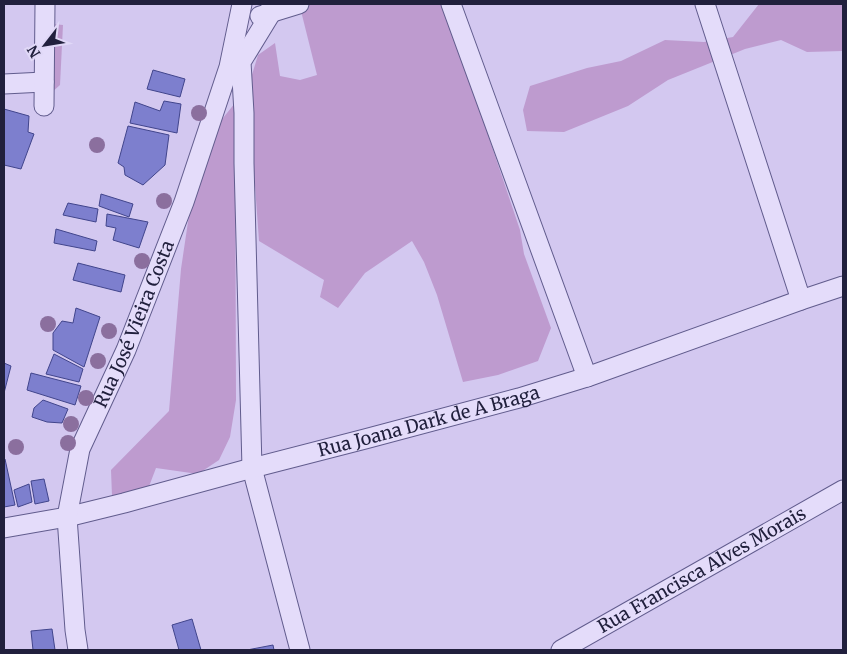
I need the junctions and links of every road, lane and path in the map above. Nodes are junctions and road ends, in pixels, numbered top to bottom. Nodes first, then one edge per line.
1 (45, 4) edge
2 (242, 4) edge
3 (299, 4) edge
4 (452, 4) edge
5 (705, 4) edge
6 (271, 8) edge
7 (238, 23) junction
8 (44, 82) junction
9 (4, 84) edge
10 (44, 106) dead end
11 (843, 286) edge
12 (801, 300) junction
13 (587, 377) junction
14 (252, 468) junction
15 (843, 490) edge
16 (67, 517) junction
17 (4, 528) edge
18 (78, 650) edge
19 (300, 650) edge
20 (561, 650) edge

1 - 8 street
2 - 7 street, Rua José Vieira Costa
3 - 6 street
4 - 13 street
5 - 12 street
6 - 7 street
6 - 14 street
7 - 16 street, Rua José Vieira Costa
8 - 9 street
8 - 10 street
11 - 12 street, Rua Joana Dark de A Braga
12 - 13 street, Rua Joana Dark de A Braga
13 - 14 street, Rua Joana Dark de A Braga
14 - 16 street, Rua Joana Dark de A Braga
14 - 19 street
15 - 20 street, Rua Francisca Alves Morais
16 - 17 street, Rua Joana Dark de A Braga
16 - 18 street, Rua José Vieira Costa

